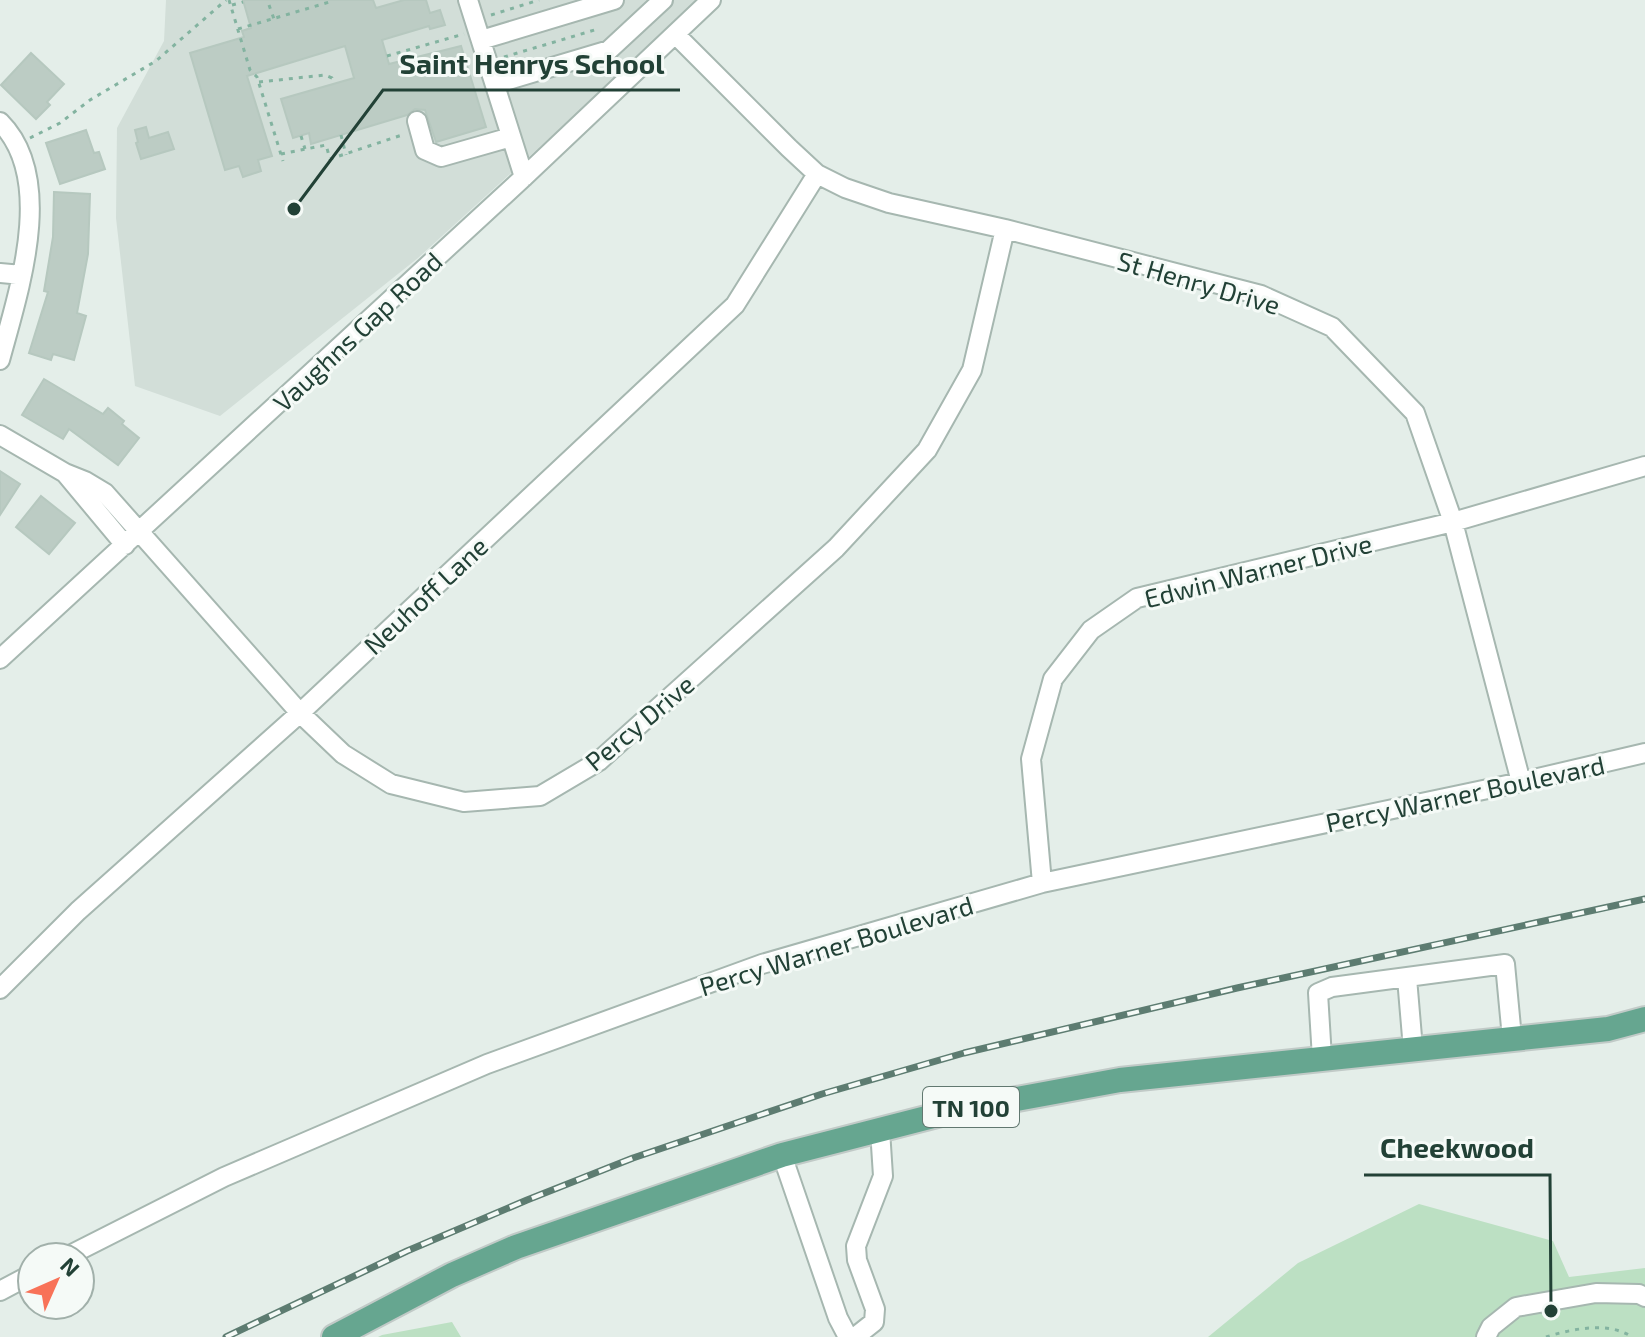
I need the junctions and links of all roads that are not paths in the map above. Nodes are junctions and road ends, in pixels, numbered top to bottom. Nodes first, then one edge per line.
1 (468, 0) edge
2 (614, 0) edge
3 (663, 0) edge
4 (711, 0) edge
5 (474, 31) junction
6 (675, 34) junction
7 (495, 84) junction
8 (0, 122) edge
9 (417, 123) road end
10 (511, 137) junction
11 (817, 174) junction
12 (524, 177) junction
13 (1005, 229) junction
14 (0, 273) edge
15 (22, 275) junction
16 (0, 360) edge
17 (0, 435) edge
18 (1645, 466) edge
19 (65, 473) junction
20 (1453, 522) junction
21 (140, 532) junction
22 (125, 545) junction
23 (0, 659) edge
24 (300, 713) junction
25 (1645, 753) edge
26 (1521, 782) junction
27 (1042, 883) junction
28 (1407, 978) junction
29 (0, 989) edge
30 (1645, 1019) edge
31 (1512, 1038) junction
32 (1413, 1049) junction
33 (1322, 1058) junction
34 (880, 1130) junction
35 (782, 1155) junction
36 (96, 1242) edge
37 (1645, 1297) edge
38 (334, 1337) edge
39 (848, 1337) edge
40 (855, 1337) edge
41 (1486, 1337) edge

1 - 5 street
2 - 5 street
3 - 7 street
4 - 6 street, Vaughns Gap Road
5 - 7 street
6 - 11 street, St Henry Drive
6 - 12 street, Vaughns Gap Road
7 - 10 street
8 - 15 street
9 - 10 street
10 - 12 street
11 - 13 street, St Henry Drive
11 - 24 street, Neuhoff Lane
12 - 21 street, Vaughns Gap Road
13 - 20 street, St Henry Drive
13 - 24 street, Percy Drive
14 - 15 street
15 - 16 street
17 - 19 street, Percy Drive
18 - 20 street, Edwin Warner Drive
19 - 21 street, Percy Drive
19 - 22 street
20 - 26 street, St Henry Drive
20 - 27 street, Edwin Warner Drive
21 - 22 street, Vaughns Gap Road
21 - 24 street, Percy Drive
22 - 23 street, Vaughns Gap Road
24 - 29 street, Neuhoff Lane
25 - 26 street, Percy Warner Boulevard
26 - 27 street, Percy Warner Boulevard
27 - 36 street, Percy Warner Boulevard
28 - 31 street
28 - 32 street
28 - 33 street
30 - 31 main road, TN 100
31 - 32 main road, TN 100
32 - 33 main road, TN 100
33 - 34 main road, TN 100
34 - 35 main road, TN 100
34 - 40 street
35 - 38 main road, TN 100
35 - 39 street
37 - 41 street

